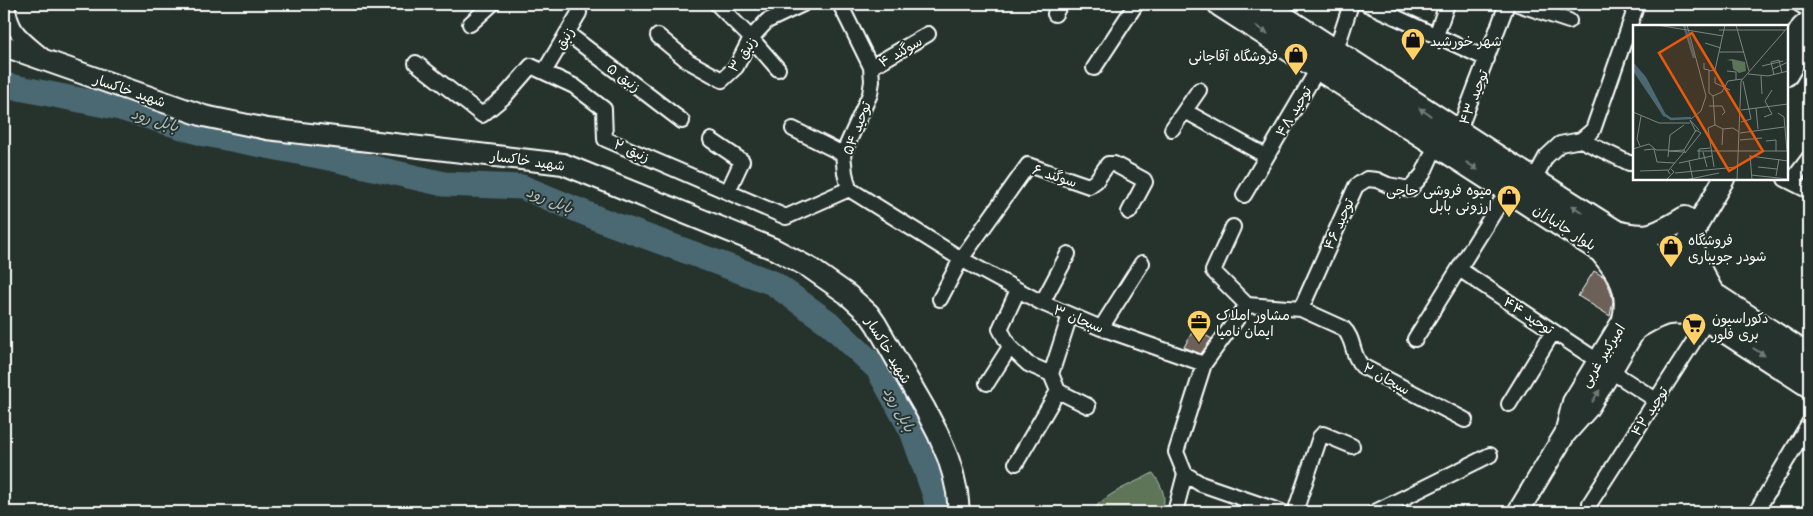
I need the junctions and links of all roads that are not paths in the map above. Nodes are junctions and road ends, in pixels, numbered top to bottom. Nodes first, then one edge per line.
1 (7, 4) edge
2 (492, 4) edge
3 (578, 4) edge
4 (717, 4) edge
5 (803, 4) edge
6 (840, 4) edge
7 (1136, 4) edge
8 (1221, 4) edge
9 (1260, 4) edge
10 (1351, 4) edge
11 (1367, 4) edge
12 (1447, 4) edge
13 (1507, 4) edge
14 (1518, 4) edge
15 (1637, 4) edge
16 (1798, 4) edge
17 (1809, 10) edge
18 (1569, 21) dead end
19 (1809, 21) edge
20 (470, 24) dead end
21 (567, 33) junction
22 (928, 34) dead end
23 (658, 36) dead end
24 (1436, 36) junction
25 (750, 38) junction
26 (1809, 38) edge
27 (4, 46) edge
28 (1788, 50) edge
29 (1487, 59) junction
30 (1327, 60) junction
31 (51, 62) junction
32 (416, 64) dead end
33 (871, 67) junction
34 (1094, 68) dead end
35 (778, 69) dead end
36 (544, 72) junction
37 (1788, 73) edge
38 (1199, 90) dead end
39 (1185, 110) junction
40 (682, 121) dead end
41 (793, 129) dead end
42 (1172, 129) dead end
43 (1448, 138) junction
44 (711, 140) dead end
45 (1581, 140) junction
46 (843, 154) junction
47 (1266, 156) junction
48 (1809, 158) edge
49 (1633, 163) edge
50 (1709, 180) edge
51 (1723, 180) edge
52 (1788, 180) edge
53 (1532, 181) junction
54 (849, 189) junction
55 (1508, 190) junction
56 (728, 191) junction
57 (1809, 191) edge
58 (1244, 195) dead end
59 (1129, 212) dead end
60 (1690, 223) junction
61 (1233, 227) dead end
62 (1603, 238) junction
63 (1068, 254) dead end
64 (961, 259) junction
65 (1142, 262) dead end
66 (1459, 269) junction
67 (1659, 274) junction
68 (1018, 290) junction
69 (940, 299) dead end
70 (1042, 303) junction
71 (1247, 305) junction
72 (1301, 308) junction
73 (1708, 310) junction
74 (1070, 315) junction
75 (1630, 324) junction
76 (1102, 328) junction
77 (1553, 332) junction
78 (1415, 339) dead end
79 (1010, 347) junction
80 (1809, 358) edge
81 (1204, 364) junction
82 (1605, 366) junction
83 (1051, 374) junction
84 (987, 383) dead end
85 (1809, 384) edge
86 (1058, 391) junction
87 (1656, 400) junction
88 (1509, 404) dead end
89 (1088, 406) dead end
90 (1465, 420) dead end
91 (1809, 423) edge
92 (1352, 446) dead end
93 (1490, 456) dead end
94 (1016, 463) dead end
95 (1185, 474) junction
96 (1590, 504) dead end
97 (959, 512) edge
98 (1174, 512) edge
99 (1282, 512) edge
100 (1295, 512) edge
101 (1374, 512) edge
102 (1518, 512) edge
103 (1756, 512) edge

1 - 31 street
2 - 20 street
3 - 21 street, زنبق
4 - 25 street
5 - 25 street, زنبق ۳
6 - 33 street, توحید ۵۴
7 - 34 street
8 -> 30 highway, بلوار جانبازان
9 - 30 highway, بلوار جانبازان
10 - 30 street, توحید ۴۸
11 - 24 street
12 - 24 street
13 - 29 street, توحید ۴۳
14 - 18 street
15 - 45 street
16 - 17 street
19 - 28 main road
21 - 36 street, زنبق
21 - 40 street, زنبق ۵
22 - 33 street, سوگند ۴
23 - 25 street, زنبق ۳
24 - 29 street
25 - 35 street
26 - 37 main road
27 - 31 main road, شهید خاکسار
29 - 43 street, توحید ۴۳
30 - 43 highway, بلوار جانبازان
30 - 47 street, توحید ۴۸
31 - 97 main road, شهید خاکسار
32 - 36 street
33 - 46 street, توحید ۵۴
36 - 56 street, زنبق ۲
38 - 39 street
39 - 42 street
39 - 47 street
41 - 46 street
43 - 53 highway, بلوار جانبازان
43 -> 55 highway, بلوار جانبازان
43 - 72 street, توحید ۴۶
44 - 56 street
45 - 49 street
45 - 53 street
46 - 54 street, توحید ۵۴
47 - 58 street, توحید ۴۸
48 - 52 street
50 - 60 main road
51 - 60 main road
52 - 57 street
62 -> 53 highway, بلوار جانبازان
54 - 56 street, زنبق ۲
54 - 64 street
55 - 62 highway, بلوار جانبازان
55 - 66 street
59 - 64 street, سوگند ۶
60 - 62 main road
60 - 67 main road, امیرکبیر غربی
60 - 73 main road
61 - 71 street
62 - 67 highway, بلوار جانبازان
62 - 75 main road
63 - 70 street
64 - 68 street, سبحان ۳
64 - 69 street
65 - 76 street
66 - 77 street, توحید ۴۴
66 - 78 street
67 - 73 highway, بلوار جانبازان
67 - 75 main road, امیرکبیر غربی
68 - 70 street, سبحان ۳
68 - 79 street
70 - 74 street, سبحان ۳
71 - 72 street
71 - 81 street
72 - 90 street, سبحان ۲
73 - 75 main road
73 - 80 highway, بلوار جانبازان
73 -> 85 highway, بلوار جانبازان
73 - 87 street, توحید ۴۲
74 - 76 street, سبحان ۳
74 - 83 street
75 - 82 main road, امیرکبیر غربی
76 - 81 street, سبحان ۳
77 - 82 street, توحید ۴۴
77 - 88 street
79 - 83 street
79 - 84 street
81 - 95 street
82 - 87 street, توحید ۴۴
82 - 102 main road, امیرکبیر غربی
83 - 86 street
86 - 89 street
86 - 94 street
87 - 96 street, توحید ۴۲
91 - 103 street
92 - 100 street
93 - 101 street
95 - 98 street
95 - 99 street

